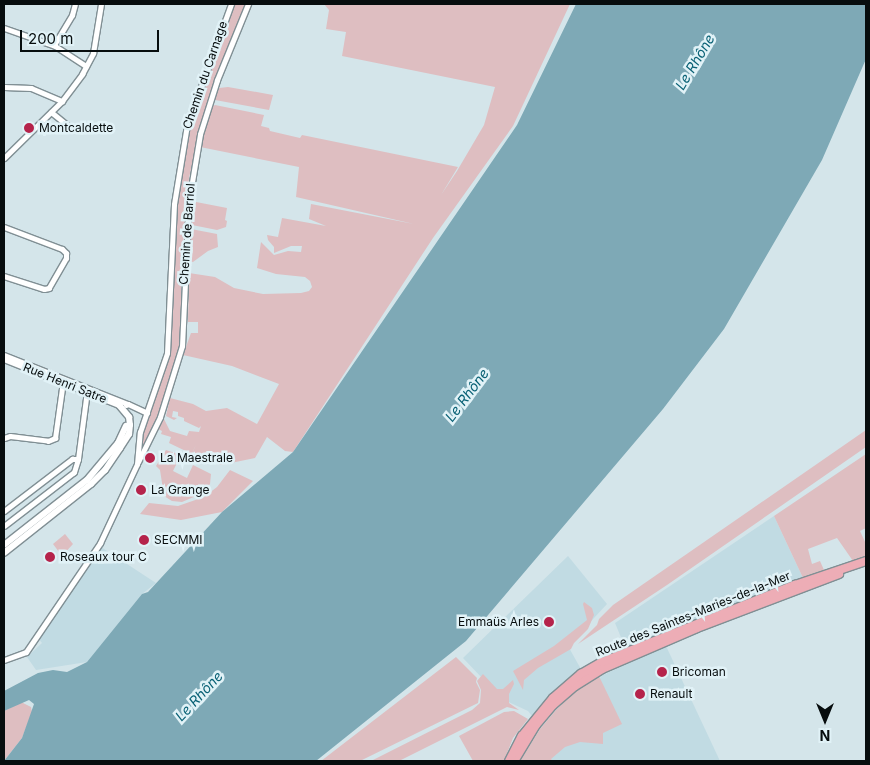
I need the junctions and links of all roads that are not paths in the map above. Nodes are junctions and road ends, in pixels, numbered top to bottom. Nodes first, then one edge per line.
1 (75, 4) edge
2 (101, 4) edge
3 (230, 4) edge
4 (248, 4) edge
5 (4, 28) edge
6 (54, 45) junction
7 (86, 66) junction
8 (4, 87) edge
9 (62, 101) junction
10 (51, 112) junction
11 (68, 126) dead end
12 (4, 147) edge
13 (9, 153) junction
14 (4, 158) edge
15 (4, 227) edge
16 (4, 276) edge
17 (4, 355) edge
18 (4, 359) edge
19 (63, 382) junction
20 (87, 391) junction
21 (125, 407) junction
22 (147, 413) junction
23 (4, 438) edge
24 (78, 459) junction
25 (137, 464) junction
26 (4, 511) edge
27 (4, 526) edge
28 (4, 545) edge
29 (4, 553) edge
30 (866, 562) edge
31 (4, 660) edge
32 (509, 761) edge
33 (515, 761) edge

1 - 6 street
2 - 7 street
3 - 22 street, Chemin du Carnage
4 - 25 street, Chemin de Barriol
5 - 6 street
6 - 7 street
7 - 9 street
8 - 9 street
9 - 10 street
10 - 11 street
10 - 13 street
12 - 13 street
13 - 14 street
15 - 16 street
17 - 21 street
18 - 19 street, Rue Henri Satre
19 - 20 street, Rue Henri Satre
19 - 23 street
20 - 21 street, Rue Henri Satre
20 - 24 street
21 - 22 street
21 - 28 street
21 - 29 street
22 - 25 street, Chemin du Carnage
24 - 26 street
24 - 27 street
25 - 31 street, Chemin de Barriol
30 - 32 main road, Route des Saintes-Maries-de-la-Mer
30 - 33 main road, Route des Saintes-Maries-de-la-Mer

